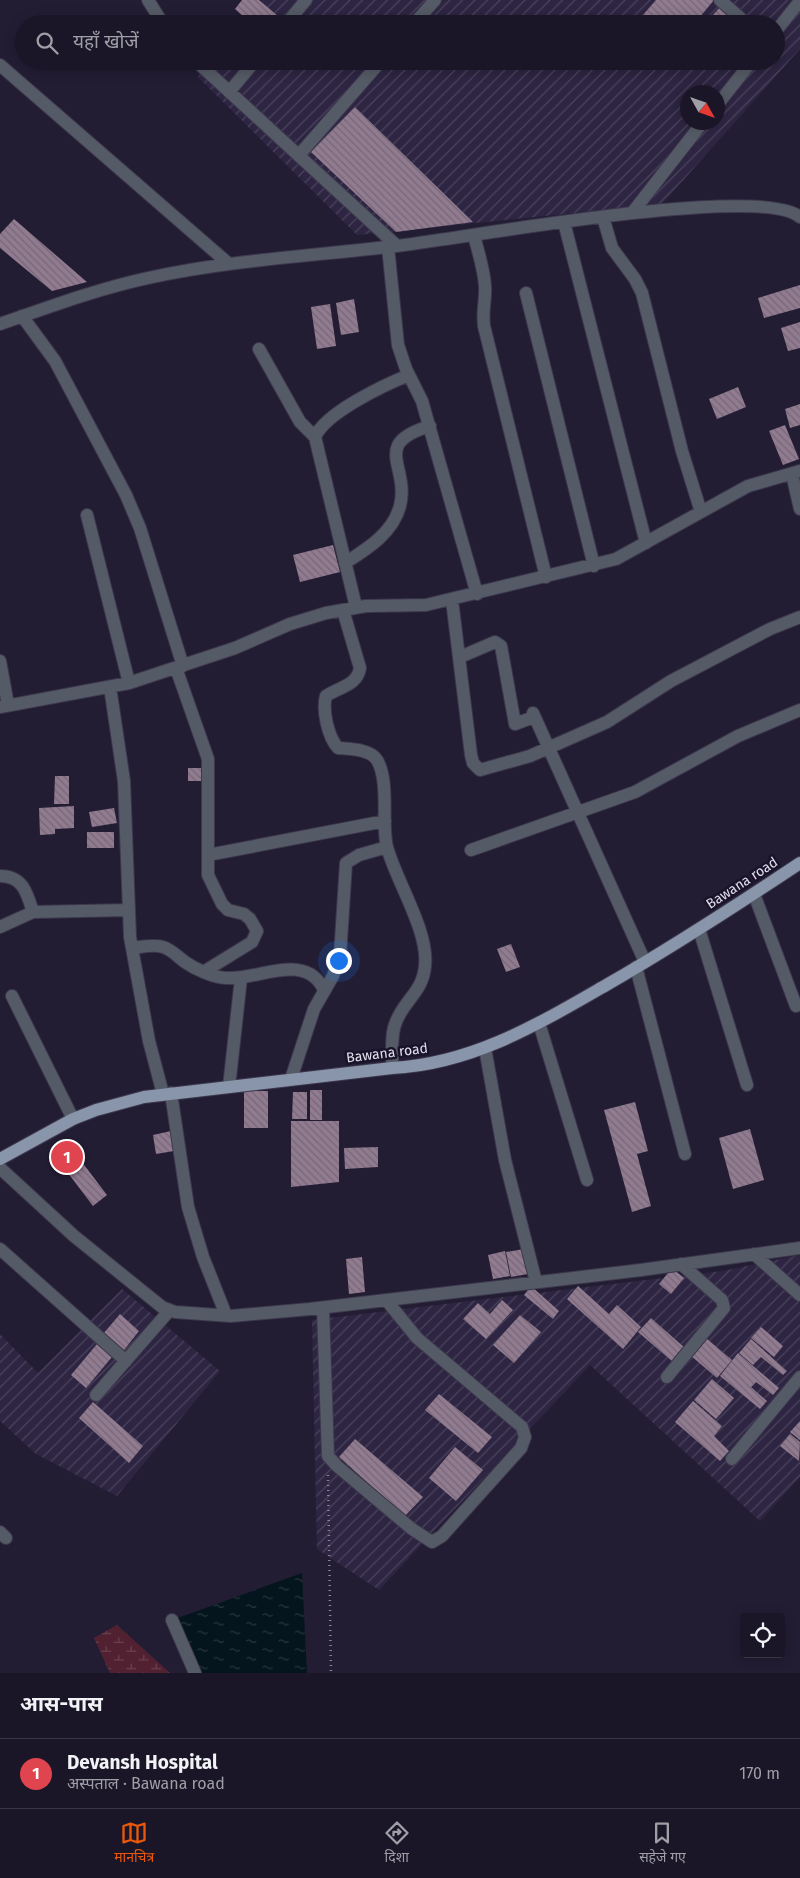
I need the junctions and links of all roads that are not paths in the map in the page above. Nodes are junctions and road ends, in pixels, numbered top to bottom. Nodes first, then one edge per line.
1 (148, 0) edge
2 (306, 0) edge
3 (435, 0) edge
4 (720, 0) edge
5 (800, 2) edge
6 (157, 15) edge
7 (294, 15) edge
8 (422, 15) edge
9 (737, 15) edge
10 (785, 20) edge
11 (0, 65) edge
12 (206, 70) edge
13 (247, 70) edge
14 (373, 70) edge
15 (745, 70) edge
16 (229, 92) junction
17 (725, 95) edge
18 (697, 130) edge
19 (299, 154) junction
20 (632, 213) junction
21 (603, 217) junction
22 (800, 217) edge
23 (564, 222) junction
24 (474, 235) junction
25 (392, 247) junction
26 (229, 264) junction
27 (526, 293) dead end
28 (22, 316) junction
29 (0, 324) edge
30 (259, 349) dead end
31 (409, 375) junction
32 (430, 426) junction
33 (315, 437) junction
34 (796, 472) edge
35 (800, 508) edge
36 (701, 512) junction
37 (87, 515) dead end
38 (646, 543) junction
39 (345, 563) junction
40 (594, 566) junction
41 (546, 577) junction
42 (477, 594) junction
43 (452, 600) junction
44 (356, 607) junction
45 (343, 610) junction
46 (800, 617) edge
47 (460, 657) junction
48 (0, 661) edge
49 (180, 667) junction
50 (129, 683) junction
51 (110, 687) junction
52 (4, 706) edge
53 (800, 710) edge
54 (549, 748) junction
55 (579, 812) junction
56 (385, 822) junction
57 (388, 847) junction
58 (471, 850) dead end
59 (208, 855) junction
60 (800, 863) edge
61 (0, 876) edge
62 (754, 894) junction
63 (129, 910) junction
64 (33, 912) junction
65 (0, 926) edge
66 (699, 929) junction
67 (132, 948) junction
68 (641, 964) junction
69 (205, 971) junction
70 (241, 978) junction
71 (324, 990) junction
72 (12, 996) dead end
73 (796, 1006) dead end
74 (539, 1023) junction
75 (484, 1048) junction
76 (392, 1068) junction
77 (291, 1079) junction
78 (747, 1085) dead end
79 (229, 1087) junction
80 (167, 1094) junction
81 (73, 1119) junction
82 (685, 1154) dead end
83 (0, 1159) edge
84 (0, 1168) edge
85 (587, 1180) dead end
86 (800, 1248) edge
87 (0, 1250) edge
88 (754, 1254) junction
89 (681, 1264) junction
90 (536, 1282) junction
91 (800, 1295) edge
92 (387, 1301) junction
93 (322, 1308) junction
94 (169, 1311) junction
95 (226, 1315) junction
96 (126, 1361) junction
97 (668, 1377) dead end
98 (800, 1377) edge
99 (96, 1395) dead end
100 (732, 1459) dead end
101 (172, 1620) dead end
102 (195, 1673) edge

1 - 6 street
2 - 7 street
3 - 8 street
4 - 9 street
5 - 10 street
11 - 26 street
12 - 16 street
13 - 16 street
14 - 19 street
15 - 17 street
16 - 19 street
18 - 20 street
19 - 25 street
20 - 21 street
20 - 22 street
21 - 23 street
21 - 36 street
23 - 24 street
23 - 38 street
24 - 25 street
24 - 41 street
25 - 26 street
25 - 31 street
26 - 28 street
27 - 40 street
28 - 29 street
28 - 49 street
30 - 33 street
31 - 32 street
31 - 33 street
32 - 39 street
32 - 42 street
33 - 39 street
34 - 35 street
34 - 36 street
36 - 38 street
37 - 50 street
38 - 40 street
39 - 44 street
40 - 41 street
41 - 42 street
42 - 43 street
43 - 44 street
43 - 47 street
44 - 45 street
45 - 49 street
45 - 56 street
46 - 54 street
47 - 54 street
47 - 54 street
48 - 52 street
49 - 50 street
49 - 59 street
50 - 51 street
51 - 52 street
51 - 63 street
53 - 55 street
54 - 55 street
55 - 58 street
55 - 68 street
56 - 57 street
56 - 59 street
57 - 71 street
57 - 76 street
59 - 69 street
60 - 62 main road, Bawana road
61 - 64 street
62 - 66 main road, Bawana road
62 - 73 street
63 - 64 street
63 - 67 street
64 - 65 street
66 - 68 main road, Bawana road
66 - 78 street
67 - 69 street
67 - 80 street
68 - 74 main road, Bawana road
68 - 82 street
69 - 70 street
70 - 71 street
70 - 79 street
71 - 77 street
72 - 81 street
74 - 75 main road, Bawana road
74 - 85 street
75 - 76 main road, Bawana road
75 - 90 street
76 - 77 main road, Bawana road
77 - 79 main road, Bawana road
79 - 80 main road, Bawana road
80 - 81 main road, Bawana road
80 - 95 street
81 - 83 main road, Bawana road
84 - 94 street
86 - 88 street
87 - 96 street
88 - 89 street
88 - 91 street
89 - 90 street
89 - 97 street
90 - 92 street
92 - 93 street
92 - 93 street
93 - 95 street
94 - 95 street
94 - 96 street
96 - 99 street
98 - 100 street
101 - 102 street

